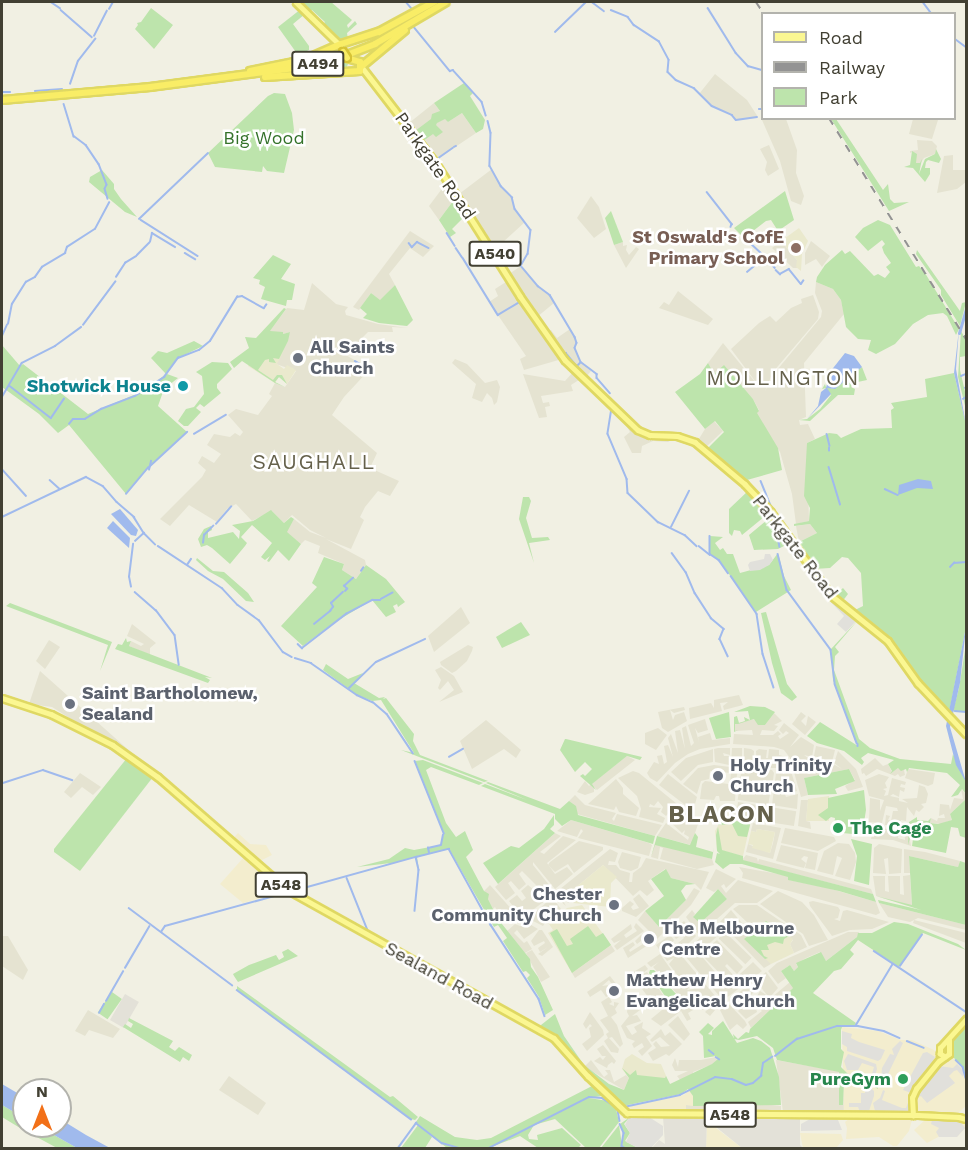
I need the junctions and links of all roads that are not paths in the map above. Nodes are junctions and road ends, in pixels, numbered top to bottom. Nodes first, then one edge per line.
1 (296, 2) edge
2 (446, 2) edge
3 (437, 3) edge
4 (338, 45) junction
5 (356, 67) junction
6 (235, 74) junction
7 (176, 84) junction
8 (2, 98) edge
9 (2, 698) edge
10 (966, 734) edge
11 (966, 1019) edge
12 (947, 1044) junction
13 (943, 1055) junction
14 (914, 1116) junction
15 (964, 1118) edge

1 - 4 main road, Parkgate Road / A540
2 - 3 highway, A494
3 - 4 highway
3 - 5 highway, A494
3 - 6 highway, A494
3 - 7 highway, A494
4 - 5 highway, Parkgate Road / A540
4 - 6 highway, A494
5 - 7 highway, A494
5 - 10 main road, Parkgate Road / A540
6 - 8 highway, A494
7 - 8 highway, A494
9 - 14 main road, Sealand Road / A548
11 - 12 main road
12 - 13 main road
12 - 13 main road
13 - 14 main road
14 - 15 main road, Sealand Road / A548

